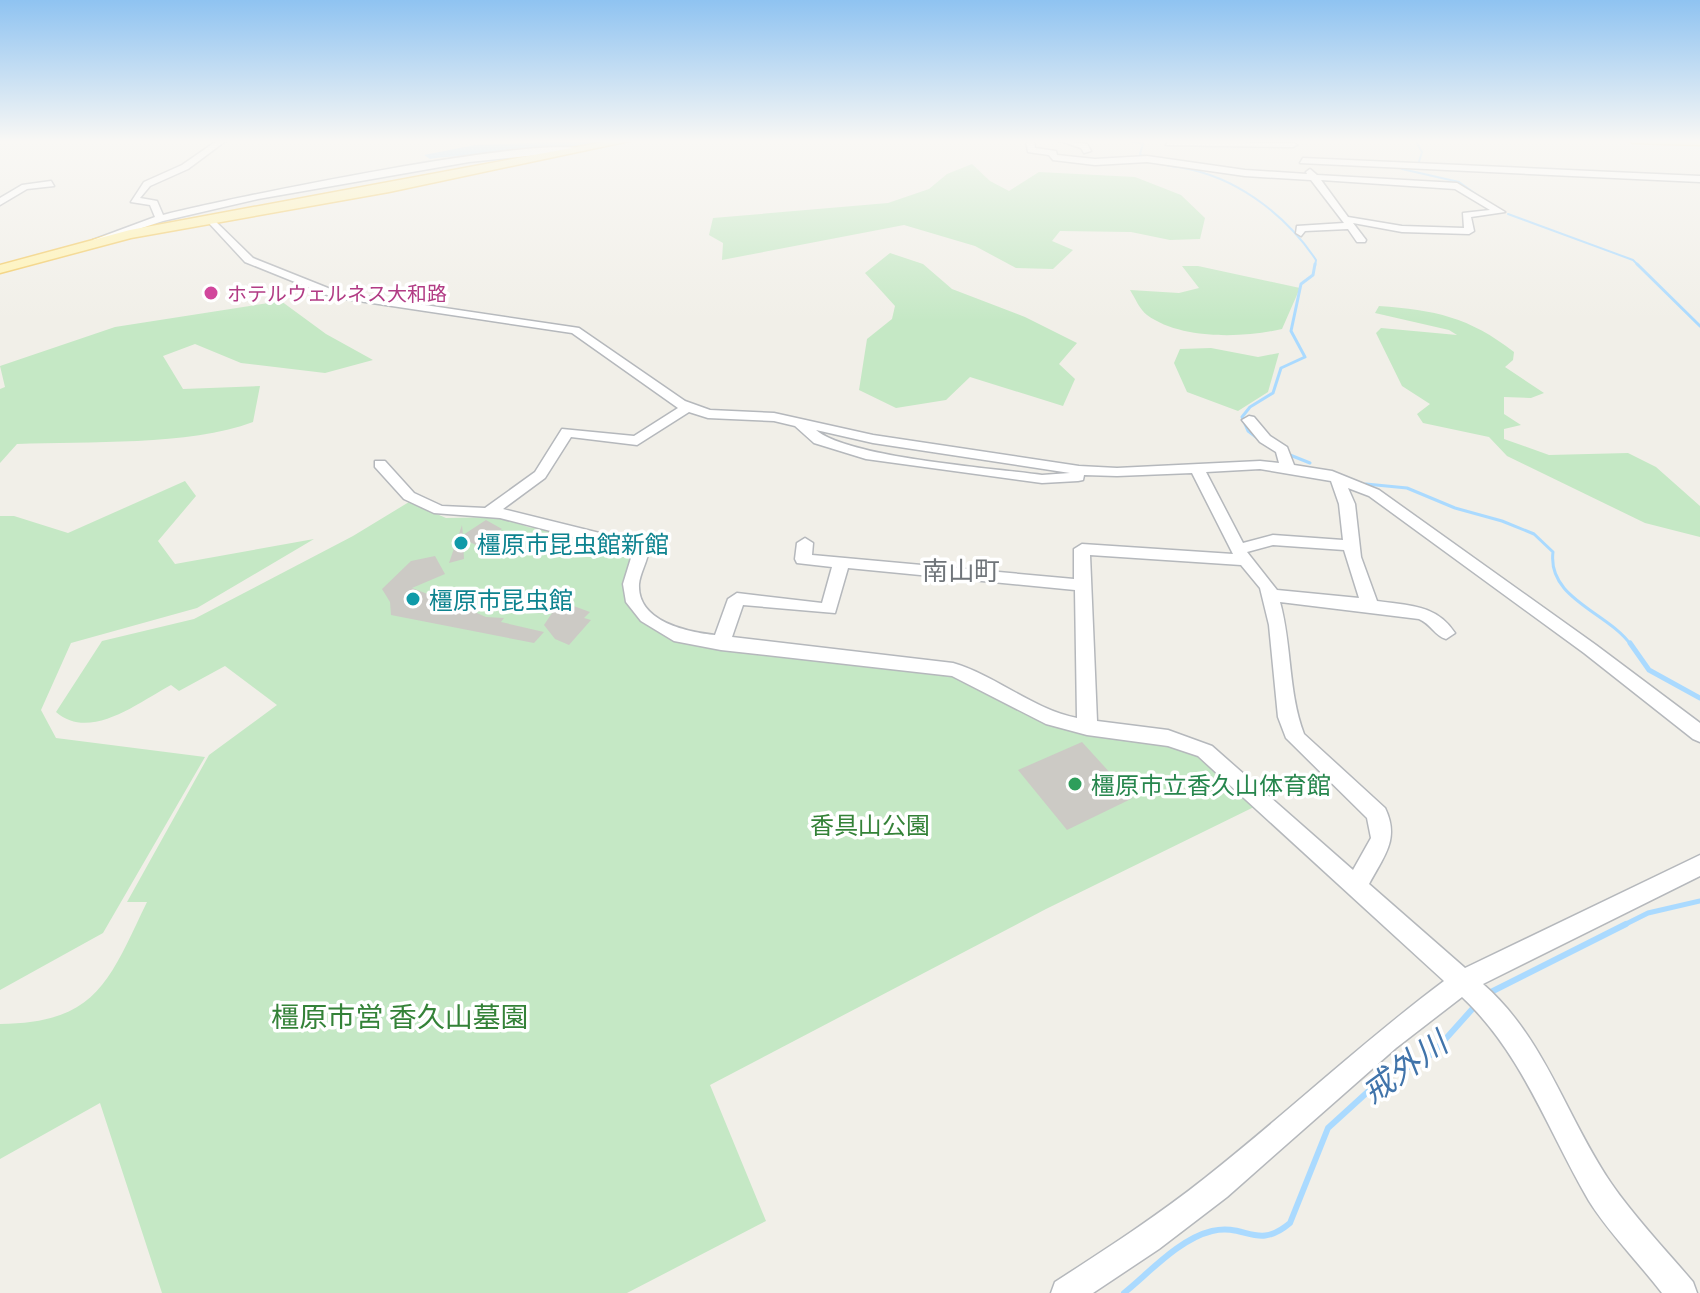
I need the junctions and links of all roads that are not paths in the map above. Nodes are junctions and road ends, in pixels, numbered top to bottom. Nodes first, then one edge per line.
1 (136, 200) edge
2 (252, 200) edge
3 (315, 200) edge
4 (1331, 200) edge
5 (1481, 200) edge
6 (159, 217) junction
7 (211, 220) junction
8 (1347, 222) junction
9 (1301, 233) dead end
10 (1361, 240) dead end
11 (97, 242) junction
12 (0, 269) edge
13 (686, 408) junction
14 (1249, 420) dead end
15 (1284, 457) junction
16 (380, 464) dead end
17 (1197, 468) junction
18 (1337, 478) junction
19 (488, 513) junction
20 (805, 543) dead end
21 (1351, 546) junction
22 (1241, 555) junction
23 (841, 563) junction
24 (1083, 585) junction
25 (1270, 595) junction
26 (1371, 607) junction
27 (1446, 633) dead end
28 (721, 644) junction
29 (1087, 728) junction
30 (1700, 734) edge
31 (1700, 865) edge
32 (1357, 884) junction
33 (1462, 982) junction
34 (1066, 1293) edge
35 (1682, 1293) edge

1 - 6 street
2 - 6 street
3 - 7 main road
4 - 8 street
5 - 8 street
6 - 11 street
7 - 11 main road
7 - 13 street
8 - 9 street
8 - 10 street
11 - 12 main road
13 - 17 street
13 - 19 street
14 - 15 street
15 - 17 street
15 - 18 street
16 - 19 street
17 - 22 street
18 - 21 street
18 - 30 street
19 - 28 street
20 - 23 street
21 - 22 street
21 - 26 street
22 - 24 street
22 - 25 street
23 - 24 street
23 - 28 street
24 - 29 street
25 - 26 street
25 - 32 street
26 - 27 street
28 - 29 street
29 - 32 street
31 - 33 street
32 - 33 street
33 - 34 street
33 - 35 street

